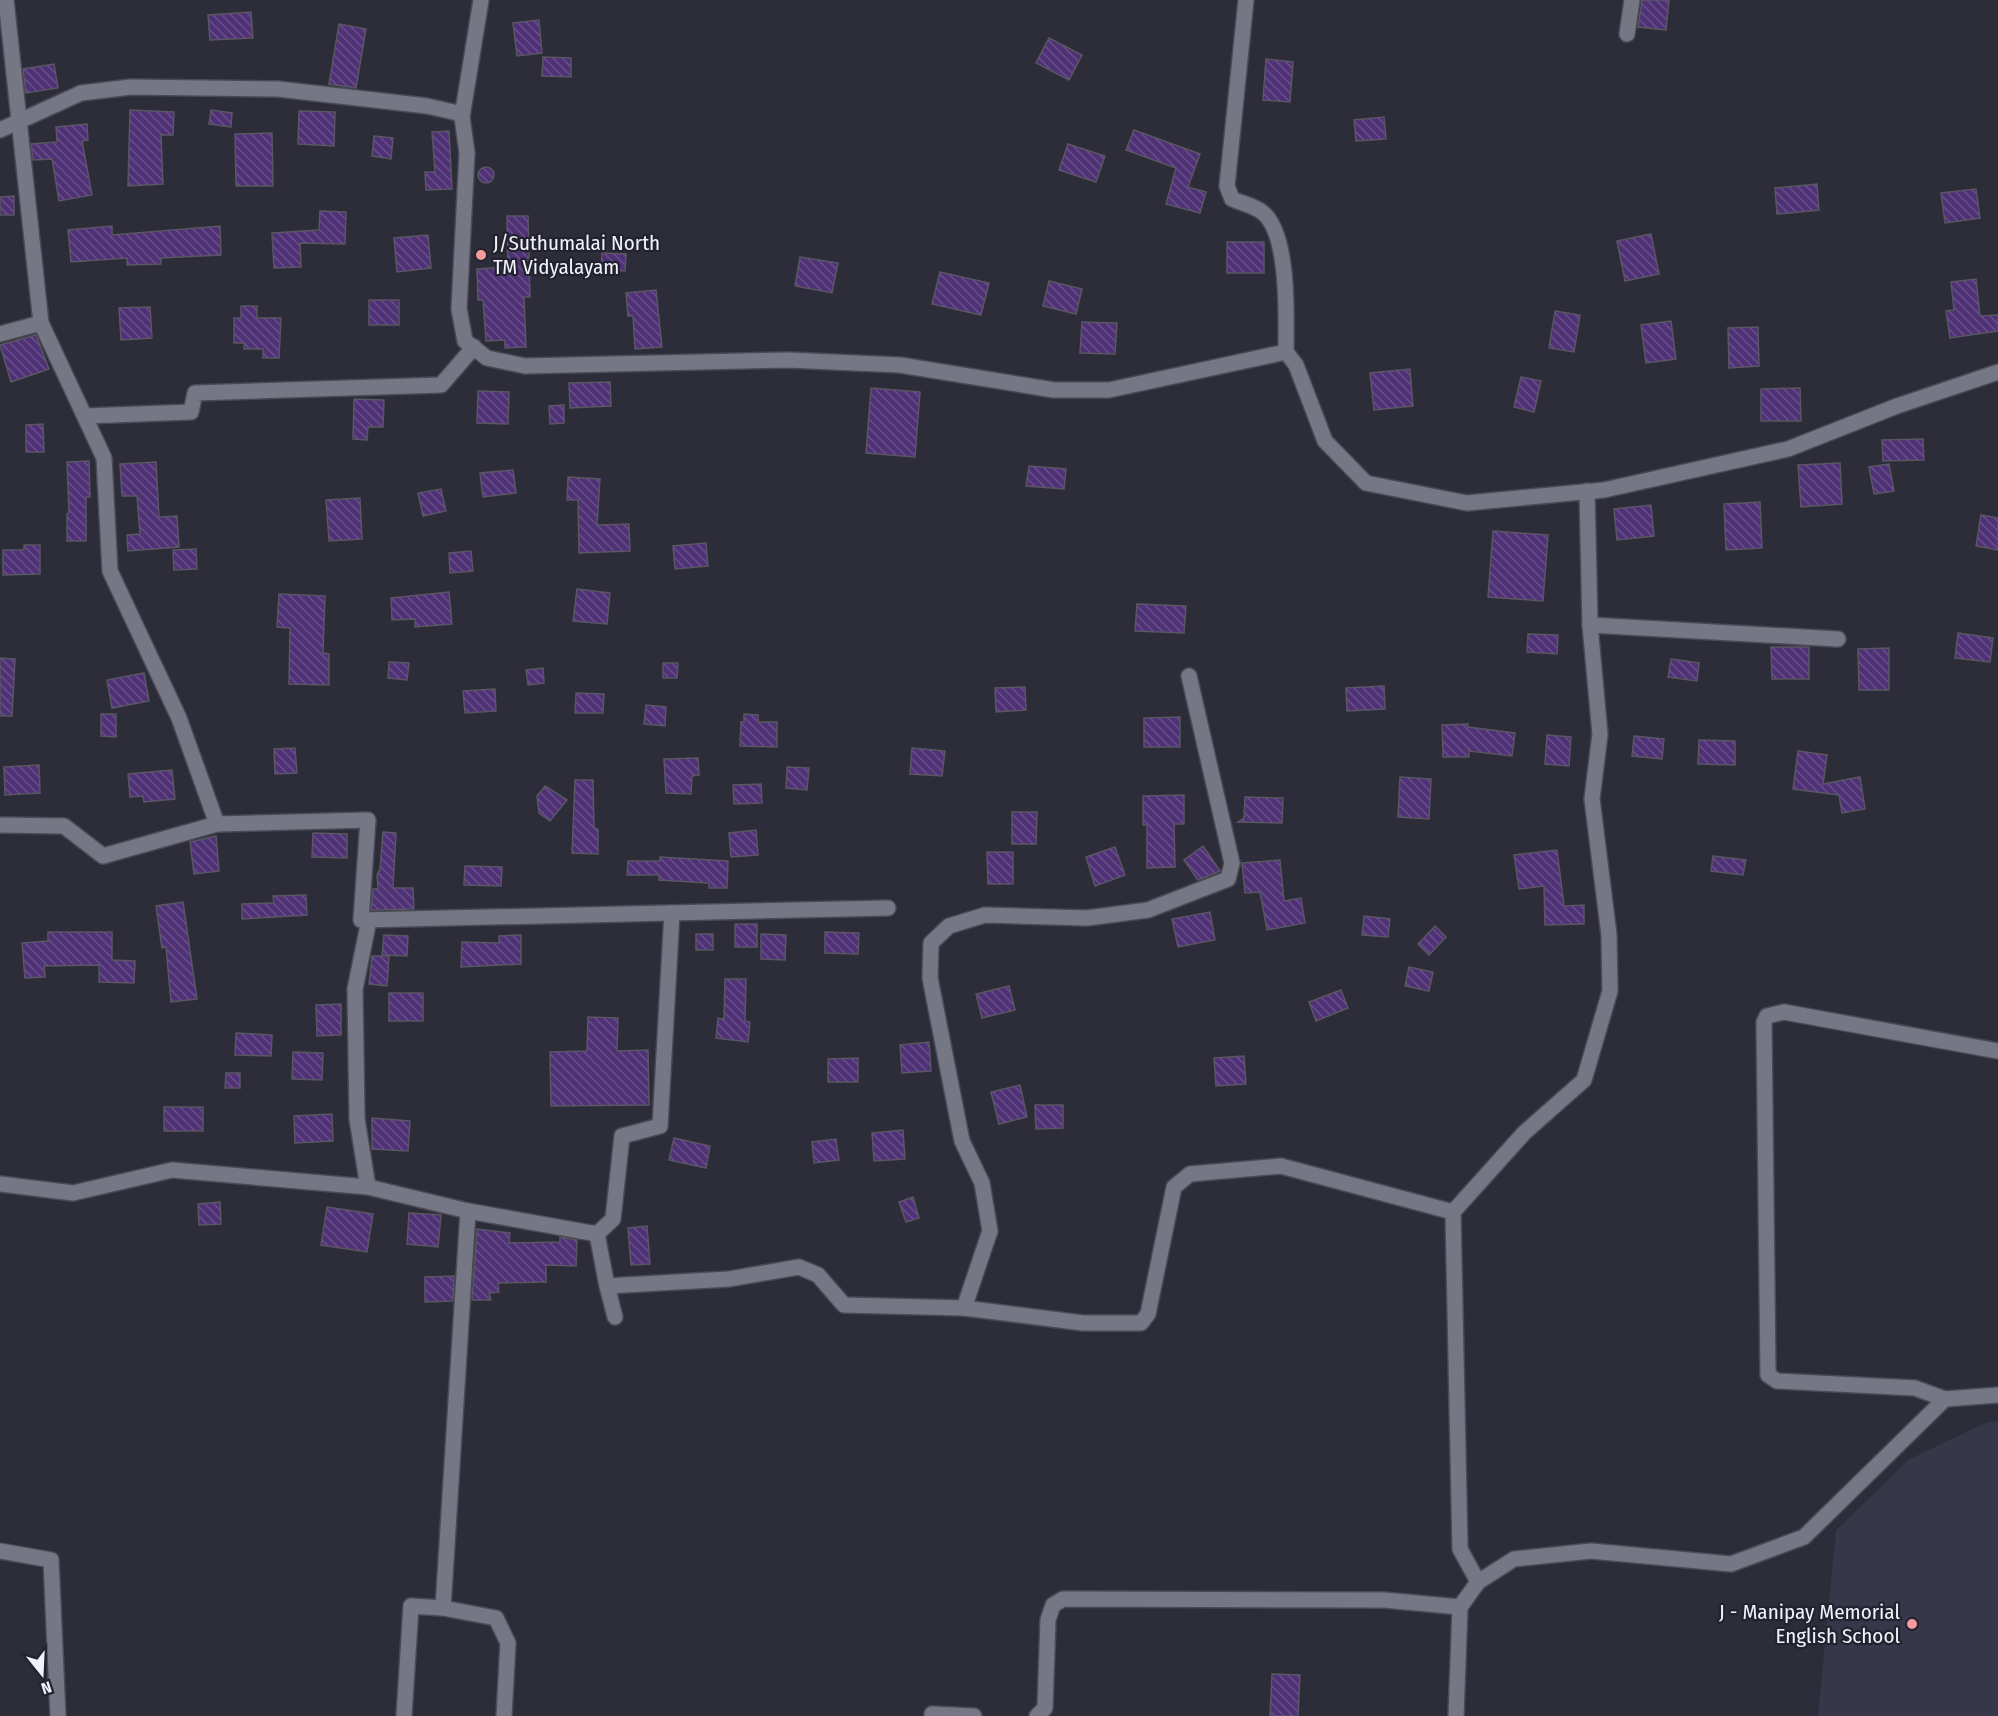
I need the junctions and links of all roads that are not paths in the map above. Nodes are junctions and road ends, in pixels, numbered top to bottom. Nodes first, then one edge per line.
1 (6, 0) edge
2 (481, 0) edge
3 (1246, 0) edge
4 (1632, 0) edge
5 (1627, 34) dead end
6 (462, 117) junction
7 (19, 122) junction
8 (0, 130) edge
9 (41, 323) junction
10 (0, 334) edge
11 (474, 347) junction
12 (1286, 352) junction
13 (1998, 372) edge
14 (84, 416) junction
15 (1587, 491) junction
16 (1590, 625) junction
17 (1838, 639) dead end
18 (1189, 676) dead end
19 (217, 824) junction
20 (0, 825) edge
21 (888, 908) dead end
22 (672, 913) junction
23 (369, 920) junction
24 (1998, 1051) edge
25 (0, 1184) edge
26 (368, 1187) junction
27 (468, 1210) junction
28 (1453, 1212) junction
29 (597, 1234) junction
30 (607, 1286) junction
31 (964, 1308) junction
32 (615, 1317) dead end
33 (1998, 1395) edge
34 (1945, 1399) junction
35 (0, 1551) edge
36 (1478, 1582) junction
37 (1460, 1607) junction
38 (443, 1608) junction
39 (932, 1714) dead end
40 (58, 1716) edge
41 (404, 1716) edge
42 (504, 1716) edge
43 (974, 1716) edge
44 (1037, 1716) edge
45 (1456, 1716) edge

1 - 7 street
2 - 6 street
3 - 12 street
4 - 5 street
6 - 7 street
6 - 11 street
7 - 8 street
7 - 9 street
9 - 10 street
9 - 14 street
11 - 12 street
11 - 14 street
12 - 15 street
13 - 15 street
14 - 19 street
15 - 16 street
16 - 17 street
16 - 28 street
18 - 31 street
19 - 20 street
19 - 23 street
21 - 22 street
22 - 23 street
22 - 29 street
23 - 26 street
24 - 34 street
25 - 26 street
26 - 27 street
27 - 29 street
27 - 38 street
28 - 31 street
28 - 36 street
29 - 30 street
30 - 31 street
30 - 32 street
33 - 34 street
34 - 36 street
35 - 40 street
36 - 37 street
37 - 44 street
37 - 45 street
38 - 41 street
38 - 42 street
39 - 43 street

